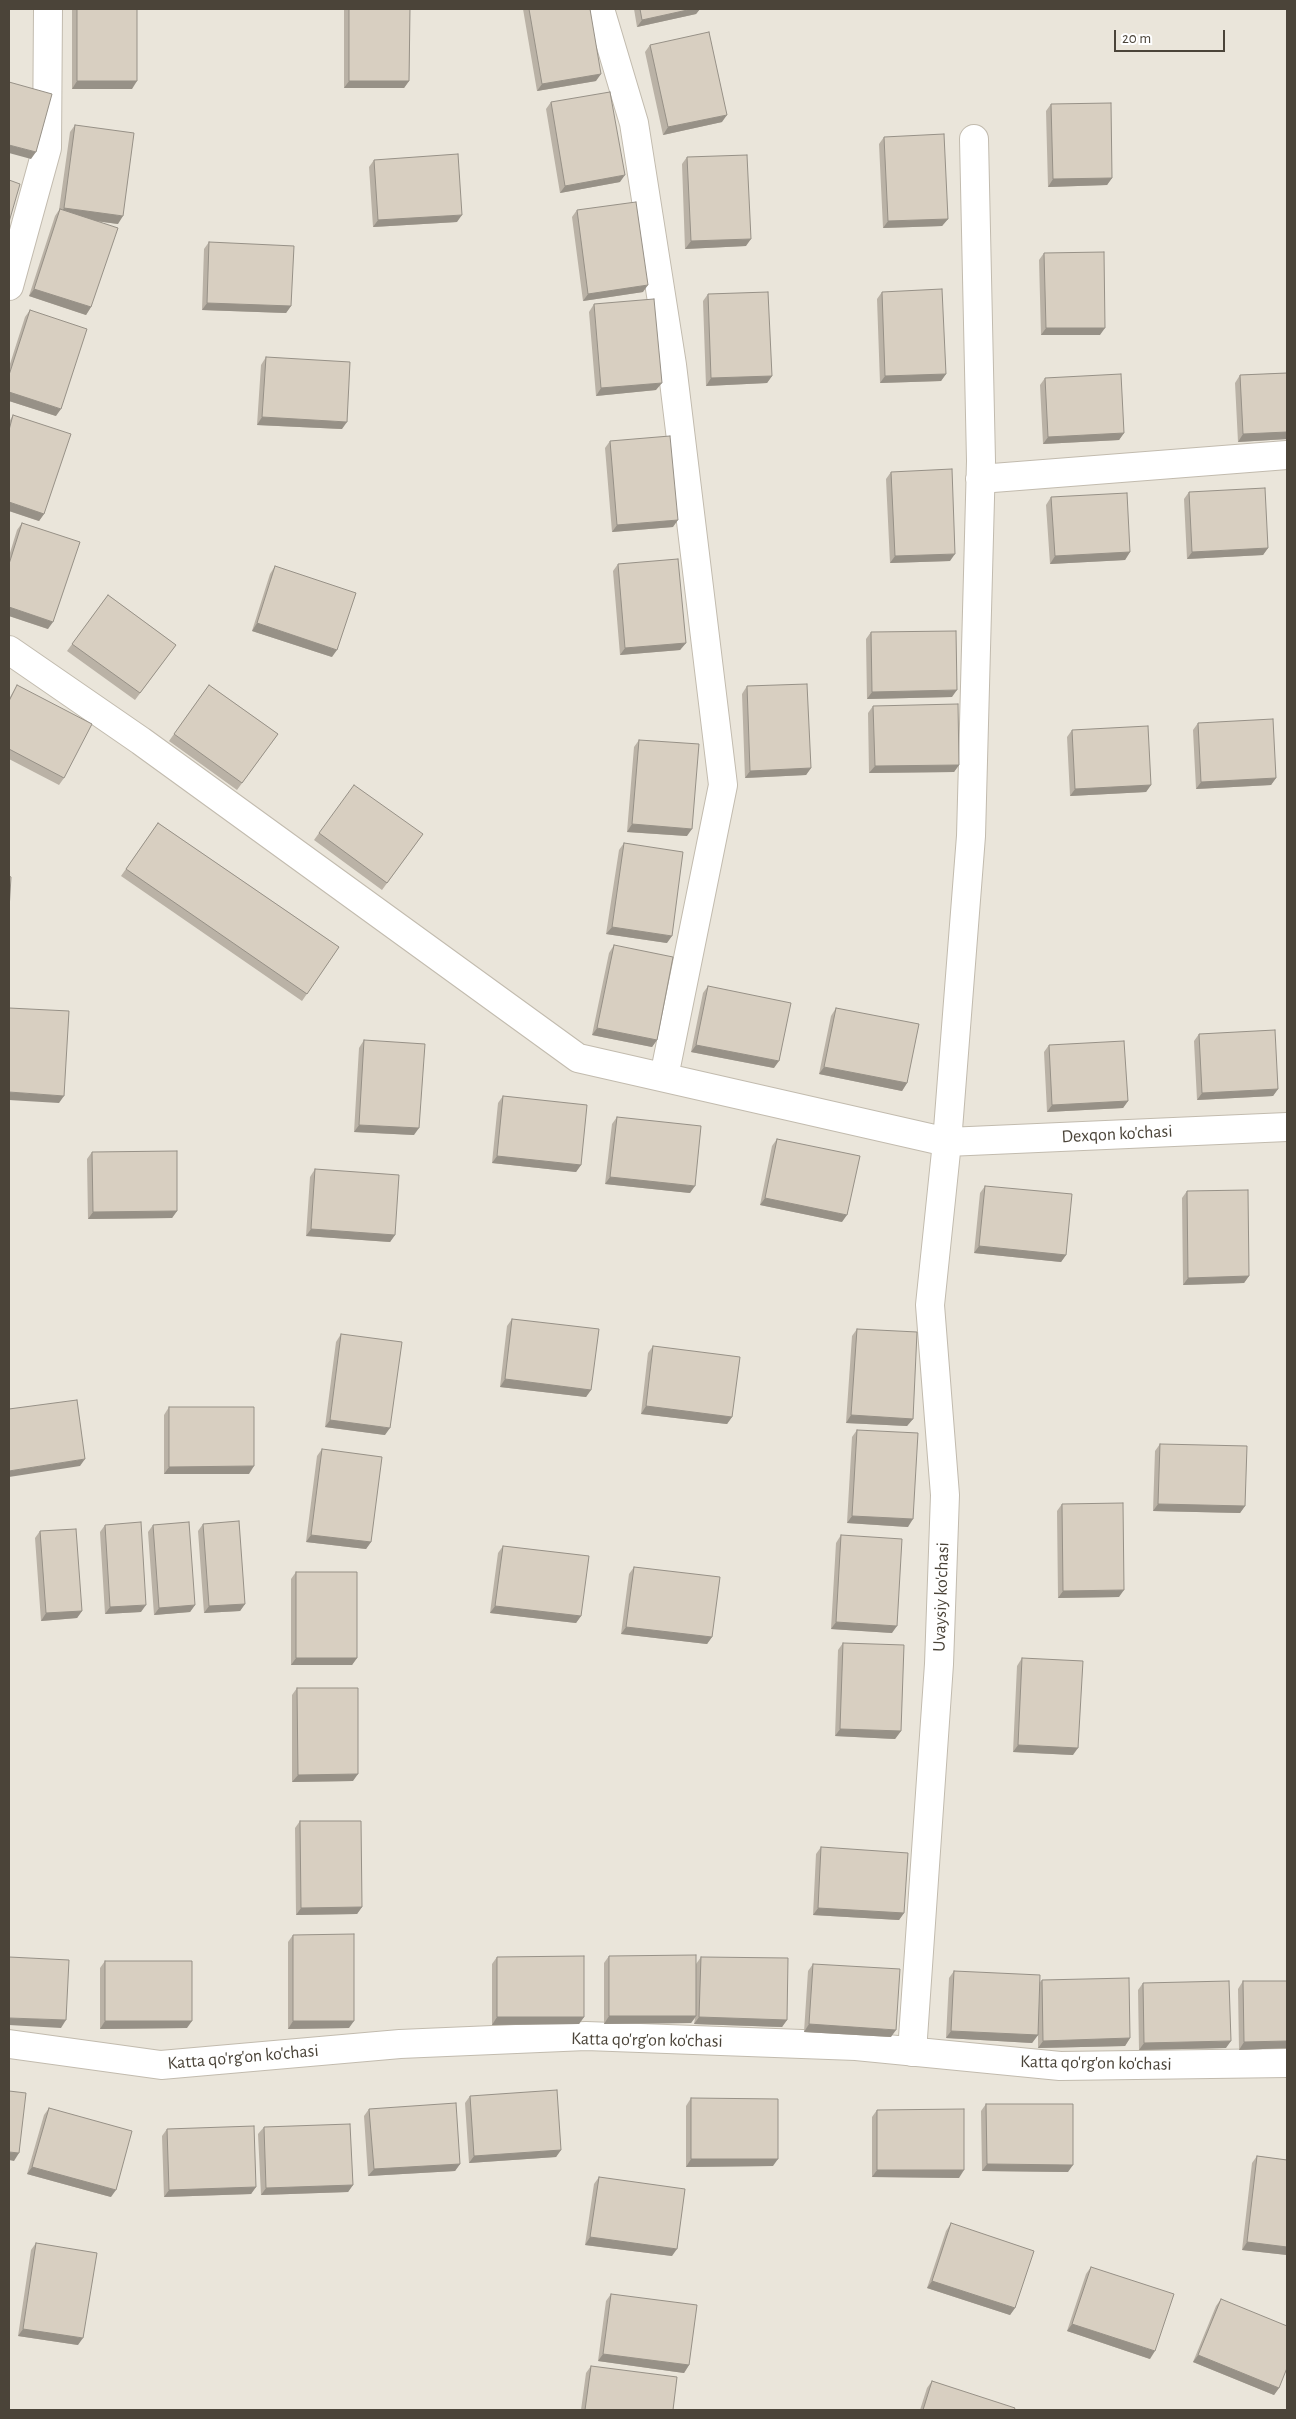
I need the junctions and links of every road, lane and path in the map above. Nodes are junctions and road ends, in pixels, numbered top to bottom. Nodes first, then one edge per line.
1 (48, 9) edge
2 (600, 9) edge
3 (974, 139) dead end
4 (9, 286) edge
5 (1287, 455) edge
6 (980, 479) junction
7 (9, 650) edge
8 (664, 1077) junction
9 (1287, 1127) edge
10 (947, 1142) junction
11 (9, 2044) edge
12 (912, 2052) junction
13 (1287, 2063) edge

1 - 4 street
2 - 8 street
3 - 6 street, Uvaysiy ko'chasi
5 - 6 street
6 - 10 street, Uvaysiy ko'chasi
7 - 8 street, Dexqon ko'chasi
8 - 10 street, Dexqon ko'chasi
9 - 10 street, Dexqon ko'chasi
10 - 12 street, Uvaysiy ko'chasi
11 - 12 street, Katta qo'rg'on ko'chasi
12 - 13 street, Katta qo'rg'on ko'chasi

